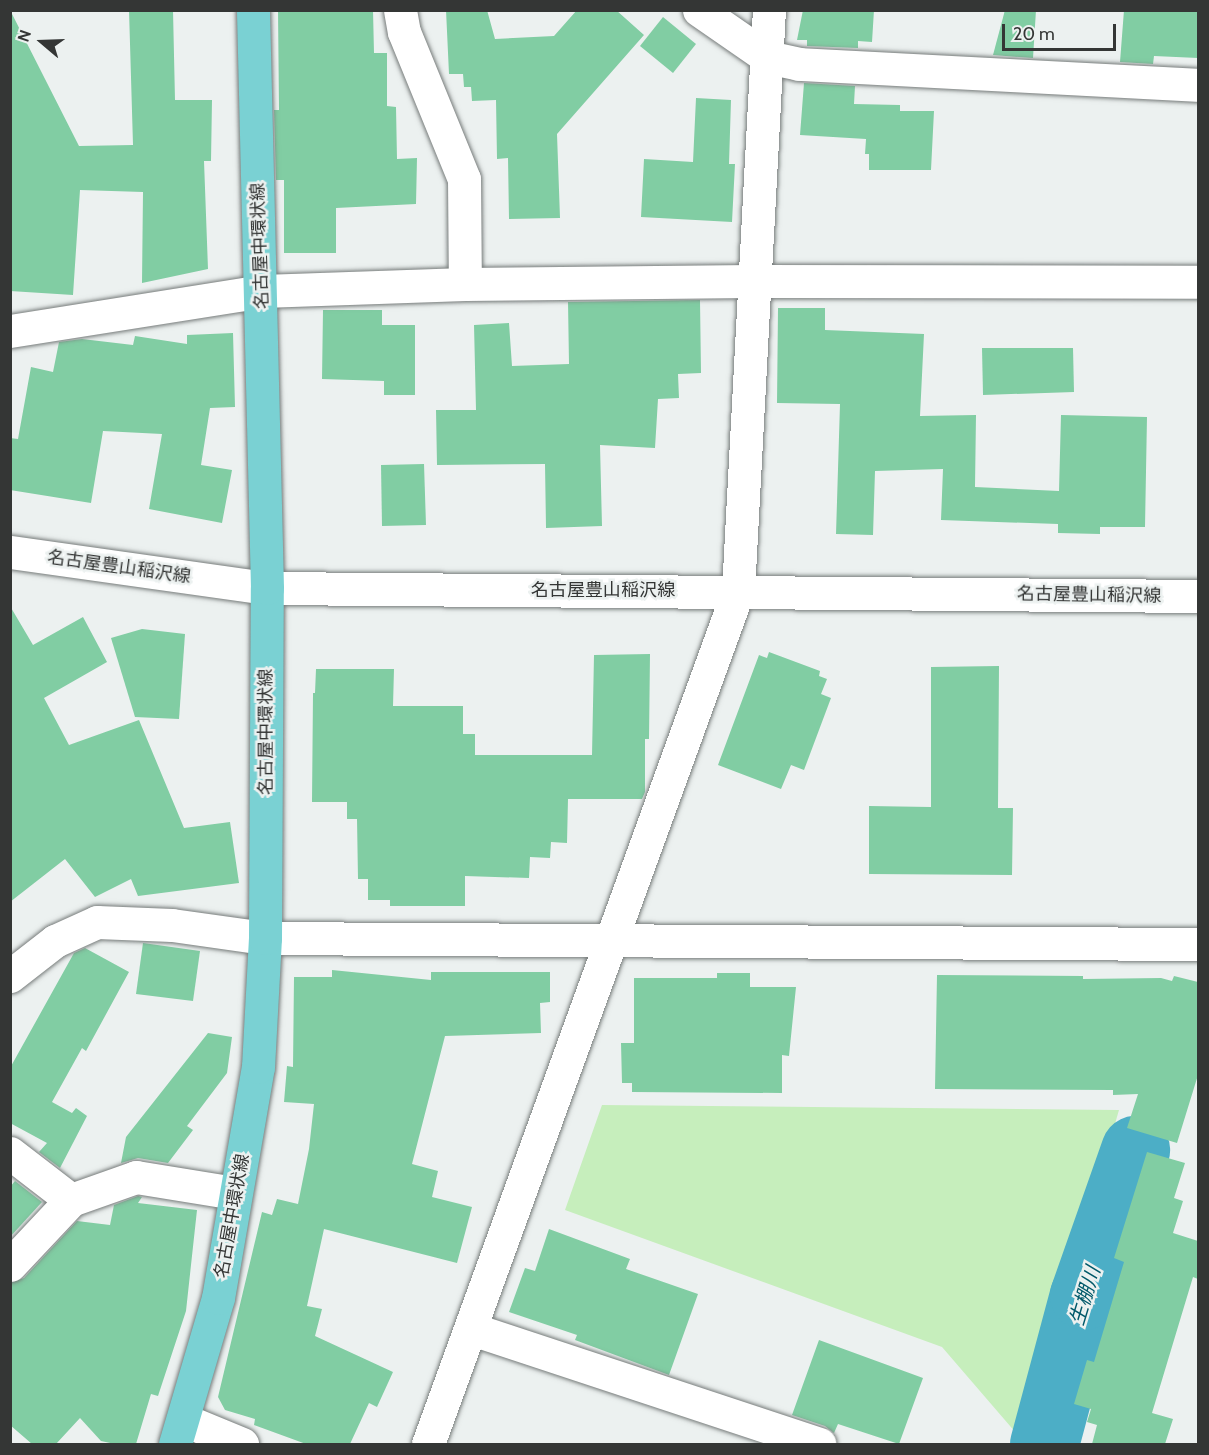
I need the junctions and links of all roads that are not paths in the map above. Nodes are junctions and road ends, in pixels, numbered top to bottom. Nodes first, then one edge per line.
1 (253, 10) edge
2 (400, 10) edge
3 (699, 10) edge
4 (769, 10) edge
5 (767, 57) junction
6 (1198, 85) edge
7 (752, 281) junction
8 (1198, 282) edge
9 (465, 284) junction
10 (262, 291) junction
11 (10, 331) edge
12 (10, 552) edge
13 (267, 588) junction
14 (738, 591) junction
15 (1198, 596) edge
16 (265, 938) junction
17 (613, 939) junction
18 (1198, 944) edge
19 (10, 976) edge
20 (10, 1153) edge
21 (235, 1193) junction
22 (71, 1200) junction
23 (10, 1265) edge
24 (472, 1329) junction
25 (180, 1432) edge
26 (242, 1444) edge
27 (428, 1444) edge
28 (819, 1444) edge

1 - 10 main road, 名古屋中環状線
2 - 9 street
3 - 5 street
4 - 5 street
5 - 6 street
5 - 7 street
7 - 8 street
7 - 9 street
7 - 14 street
9 - 10 street
10 - 11 street
10 - 13 main road, 名古屋中環状線
12 - 13 street, 名古屋豊山稲沢線
13 - 14 street, 名古屋豊山稲沢線
13 - 16 main road, 名古屋中環状線
14 - 15 street, 名古屋豊山稲沢線
14 - 17 street
16 - 17 street
16 - 19 street
16 - 21 main road, 名古屋中環状線
17 - 18 street
17 - 24 street
20 - 22 street
21 - 22 street
21 - 25 main road, 名古屋中環状線
22 - 23 street
24 - 27 street
24 - 28 street
25 - 26 street

